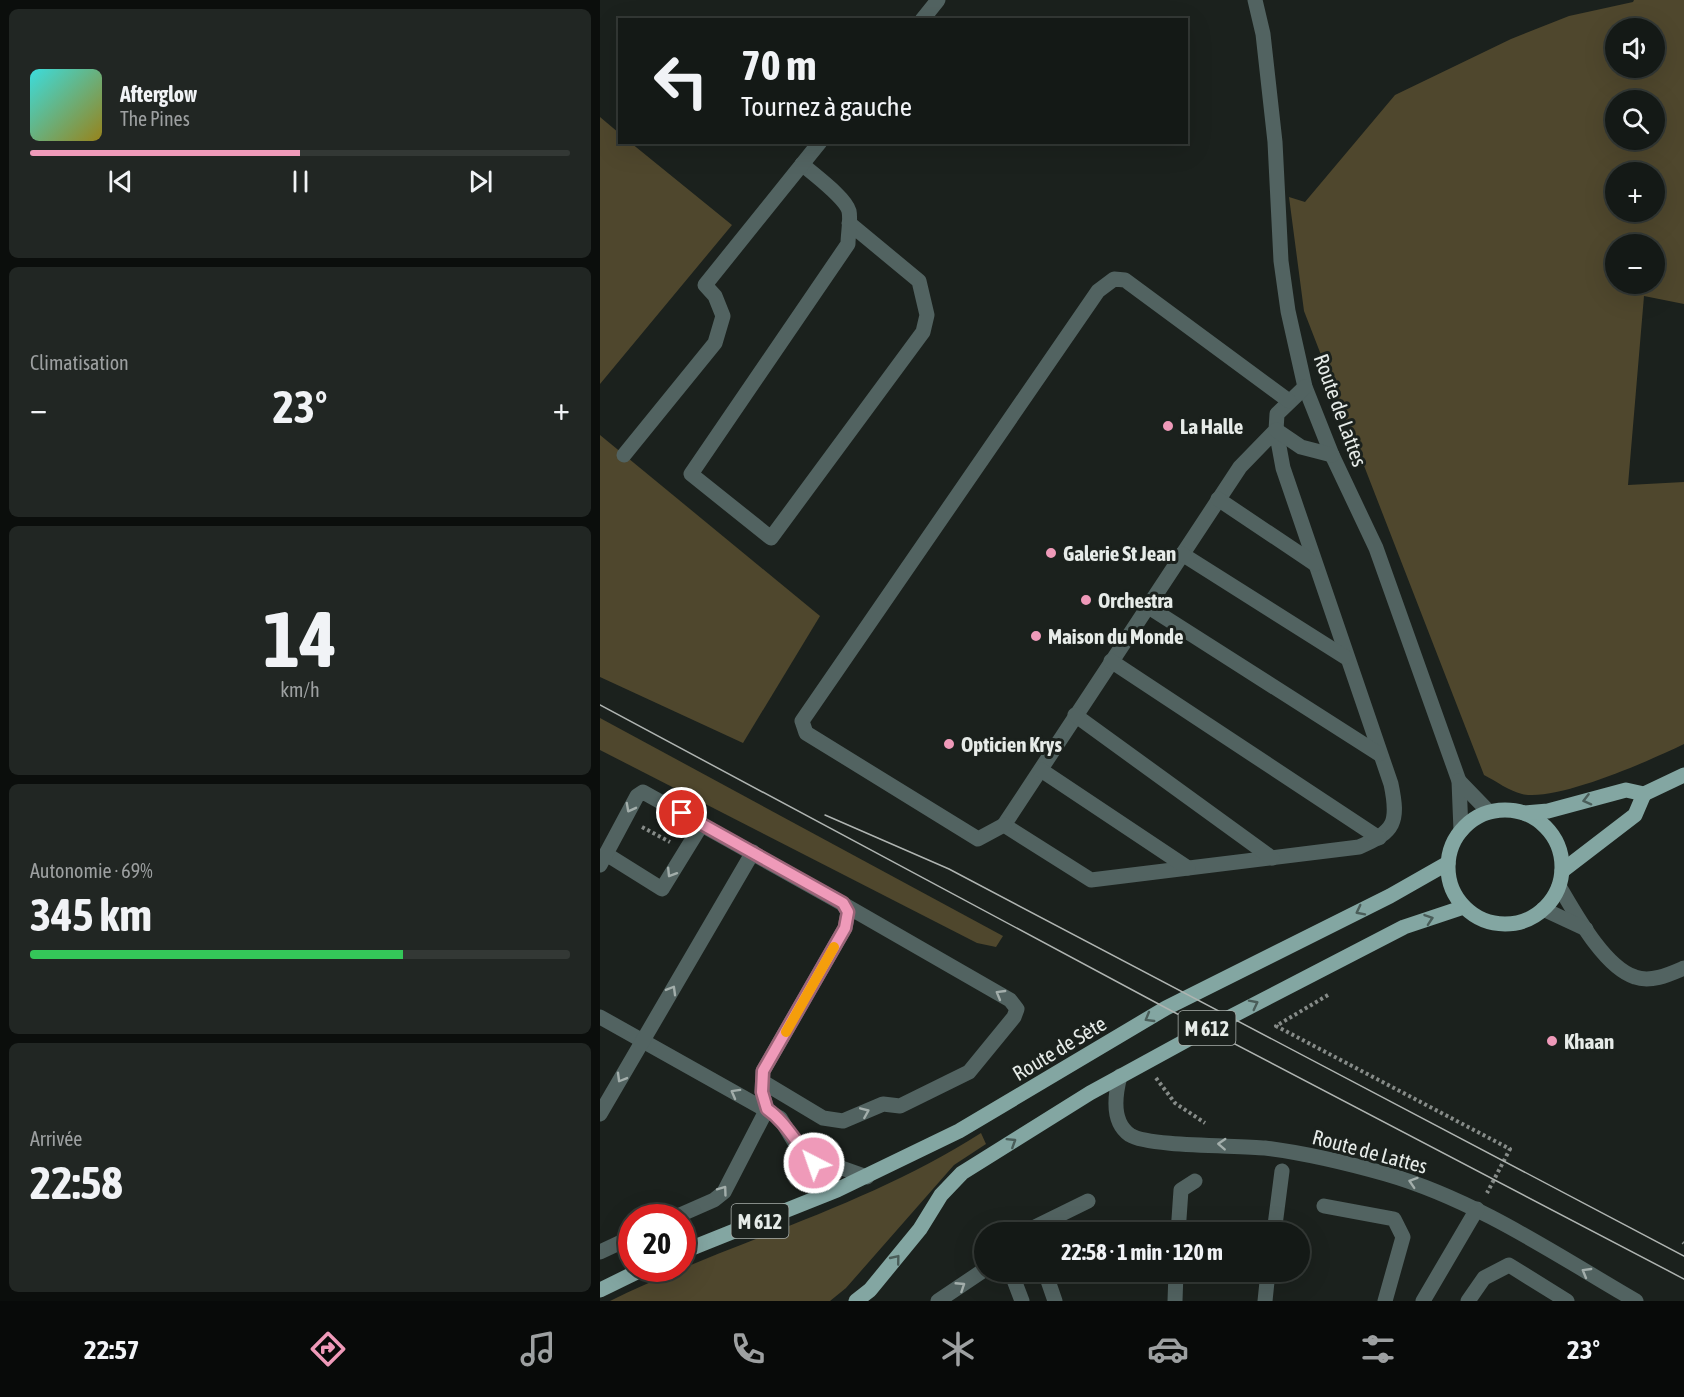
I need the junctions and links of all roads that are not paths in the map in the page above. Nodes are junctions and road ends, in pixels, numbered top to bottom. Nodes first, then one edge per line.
1 (1255, 0) edge
2 (936, 1) edge
3 (923, 18) edge
4 (818, 144) edge
5 (802, 164) junction
6 (849, 223) junction
7 (1305, 387) junction
8 (1288, 401) junction
9 (1276, 430) junction
10 (624, 455) dead end
11 (1332, 455) junction
12 (1218, 500) junction
13 (1182, 554) junction
14 (1315, 564) junction
15 (1148, 606) junction
16 (1345, 657) junction
17 (1111, 661) junction
18 (1076, 715) junction
19 (1378, 754) junction
20 (1041, 770) junction
21 (1684, 775) edge
22 (1459, 781) junction
23 (1644, 794) junction
24 (1489, 812) junction
25 (1524, 813) junction
26 (702, 824) junction
27 (1004, 825) junction
28 (1461, 831) junction
29 (1379, 838) junction
30 (753, 852) junction
31 (1272, 858) junction
32 (603, 860) edge
33 (1448, 863) junction
34 (1188, 868) junction
35 (1560, 879) junction
36 (843, 903) junction
37 (1464, 907) junction
38 (1543, 909) junction
39 (1586, 929) junction
40 (1684, 968) edge
41 (600, 1017) edge
42 (643, 1041) junction
43 (1120, 1076) junction
44 (763, 1082) junction
45 (767, 1109) junction
46 (600, 1114) edge
47 (1282, 1171) dead end
48 (867, 1177) junction
49 (1195, 1181) dead end
50 (1088, 1202) dead end
51 (1324, 1206) dead end
52 (696, 1208) edge
53 (1476, 1209) junction
54 (1046, 1222) edge
55 (1179, 1222) edge
56 (1275, 1222) edge
57 (618, 1244) edge
58 (696, 1246) edge
59 (600, 1252) edge
60 (974, 1277) edge
61 (618, 1281) edge
62 (1015, 1282) edge
63 (1048, 1282) edge
64 (1176, 1282) edge
65 (1267, 1282) edge
66 (600, 1290) edge
67 (856, 1301) edge
68 (938, 1301) edge
69 (1022, 1301) edge
70 (1055, 1301) edge
71 (1175, 1301) edge
72 (1265, 1301) edge
73 (1385, 1301) edge
74 (1423, 1301) edge
75 (1468, 1301) edge
76 (1567, 1301) edge
77 (1636, 1301) edge

1 - 7 street, Route de Lattes
2 - 3 street
4 - 5 street
5 - 6 street
5 - 10 street
6 - 6 street
7 - 8 street
7 - 11 street, Route de Lattes
8 - 9 street
8 - 27 street
9 - 11 street
9 - 12 street
9 - 14 street
11 - 22 street, Route de Lattes
12 - 13 street
12 - 14 street
13 - 15 street
13 - 16 street
14 - 16 street
15 - 17 street
15 - 19 street
16 - 19 street
17 - 18 street
17 - 29 street
18 - 20 street
18 - 31 street
19 - 29 street
20 - 27 street
20 - 34 street
21 - 23 main road
22 - 24 street, Route de Lattes
22 - 28 street, Route de Lattes
23 -> 25 main road
23 - 35 main road
24 - 25 main road
24 - 28 main road
25 - 35 main road
26 - 30 street
26 -> 32 street
26 -> 32 street
27 - 34 street
28 - 33 main road
29 - 31 street
30 - 36 street
42 -> 30 street
31 - 34 street
33 - 37 main road
33 -> 48 main road, Route de Sète / M 612
35 - 38 main road
35 - 39 street
36 - 44 street
44 -> 36 street
37 - 38 main road
43 -> 37 main road, M 612
38 - 39 street
39 - 40 street
41 - 42 street
45 -> 42 street
42 -> 46 street
53 -> 43 street, Route de Lattes
67 -> 43 main road, M 612
44 - 45 street
45 - 48 street
52 -> 45 street
47 - 56 street
48 - 58 main road, Route de Sète / M 612
49 - 55 street
50 - 54 street
51 - 73 street
53 - 74 street
77 -> 53 street, Route de Lattes
57 - 59 street
68 -> 60 street
61 - 66 main road
62 - 69 street
63 - 70 street
64 - 71 street
65 - 72 street
75 - 76 street

